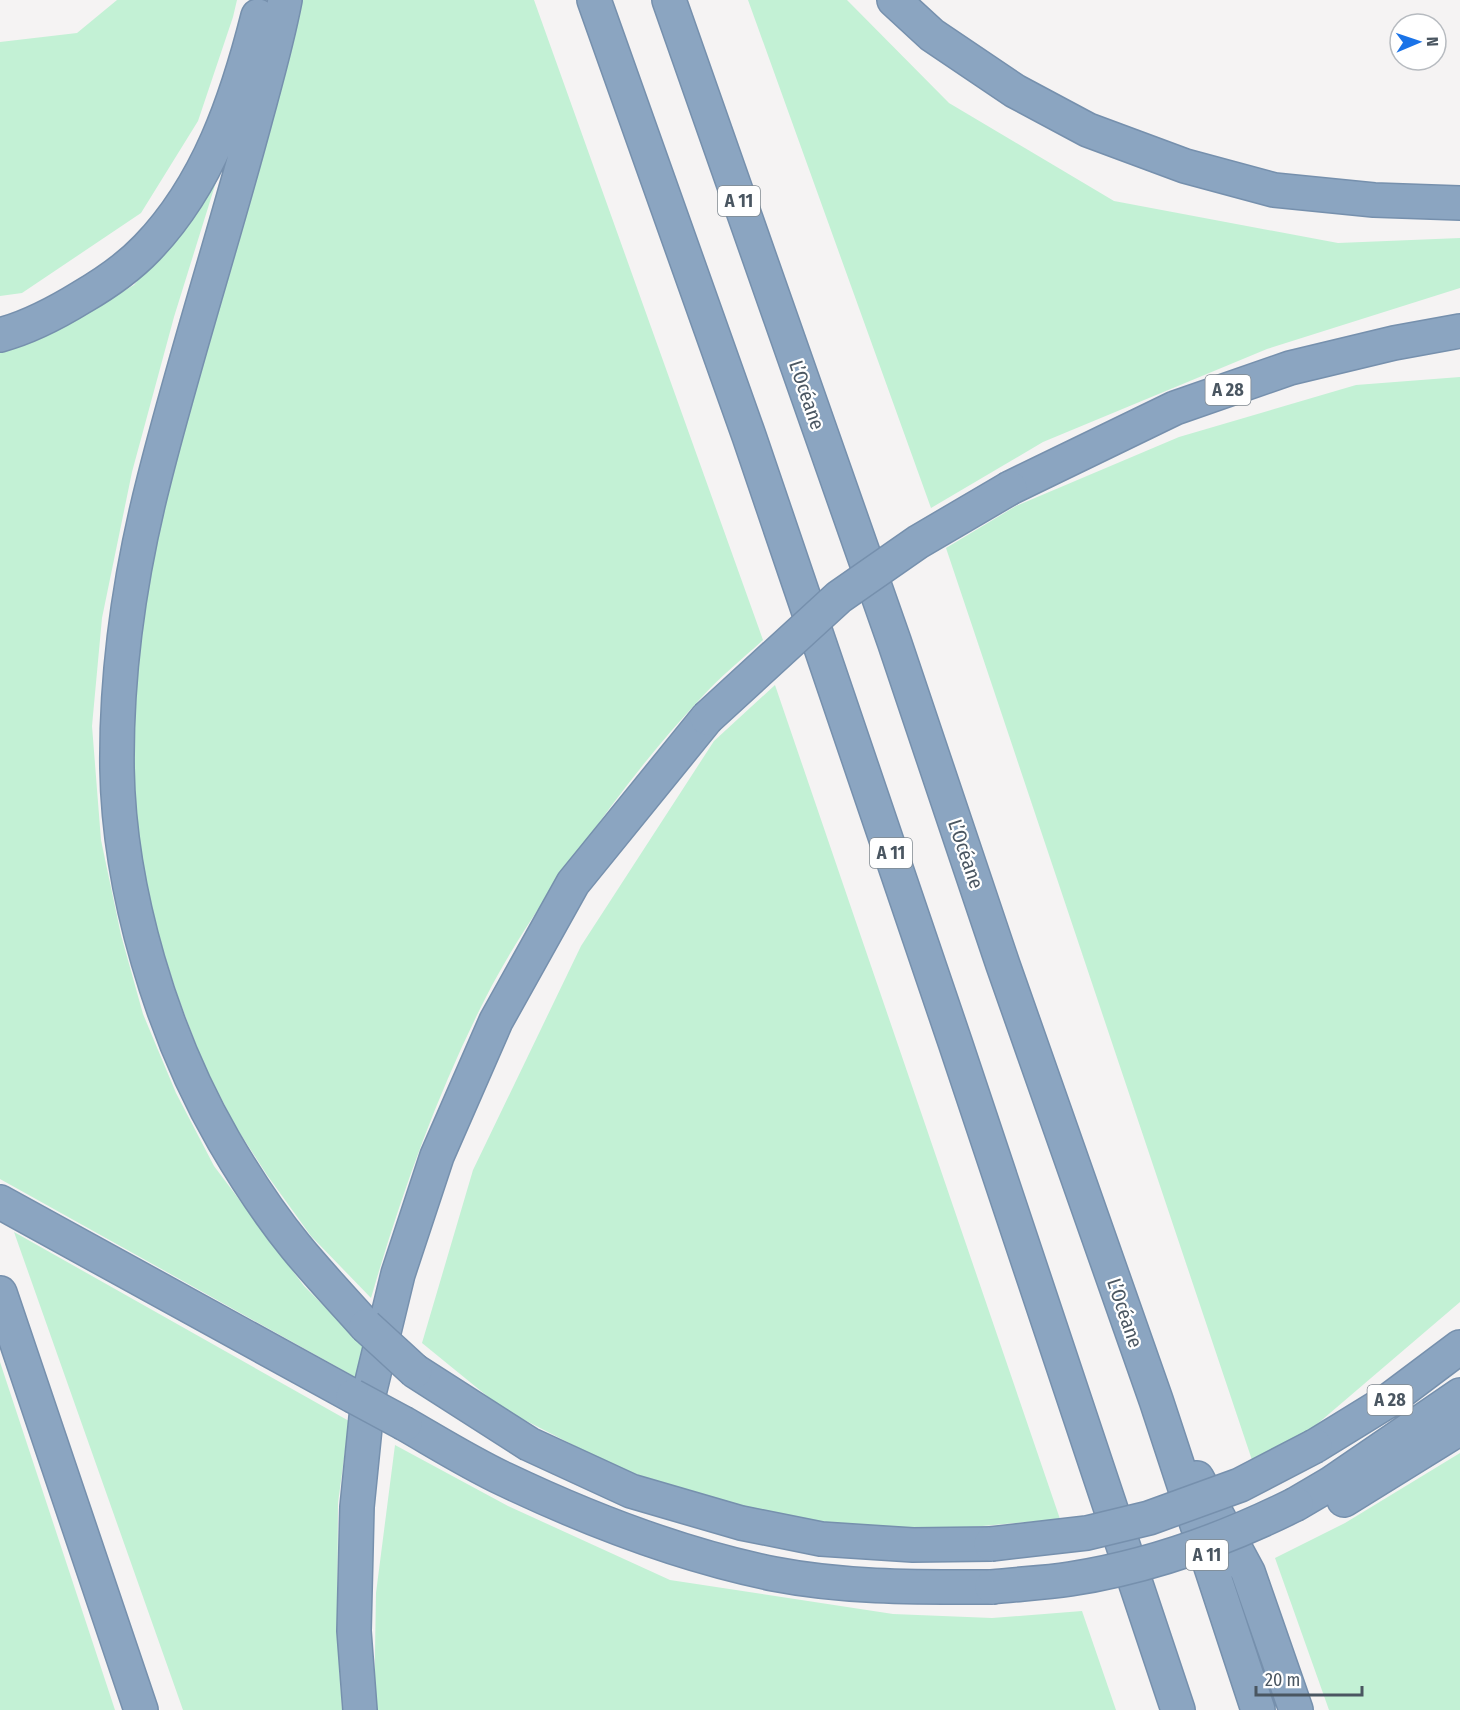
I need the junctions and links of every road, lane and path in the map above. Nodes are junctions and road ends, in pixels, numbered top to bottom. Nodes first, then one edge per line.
1 (262, 0) edge
2 (285, 0) edge
3 (594, 0) edge
4 (669, 0) edge
5 (894, 0) edge
6 (1460, 202) edge
7 (1460, 331) edge
8 (0, 335) edge
9 (0, 1203) edge
10 (0, 1293) edge
11 (1460, 1347) edge
12 (1460, 1395) edge
13 (1156, 1400) junction
14 (1460, 1428) edge
15 (1329, 1497) junction
16 (141, 1710) edge
17 (360, 1710) edge
18 (1179, 1710) edge
19 (1258, 1710) edge
20 (1296, 1710) edge

1 - 8 highway
2 - 11 highway, A 28, bridge
3 - 18 highway, A 11
4 - 13 highway, L’Océane / A 11
5 - 6 highway
7 - 17 highway, A 28, bridge
9 - 15 highway, bridge
10 - 16 highway
12 - 15 highway
13 - 19 highway, L’Océane / A 11
13 - 20 highway
14 - 15 highway

